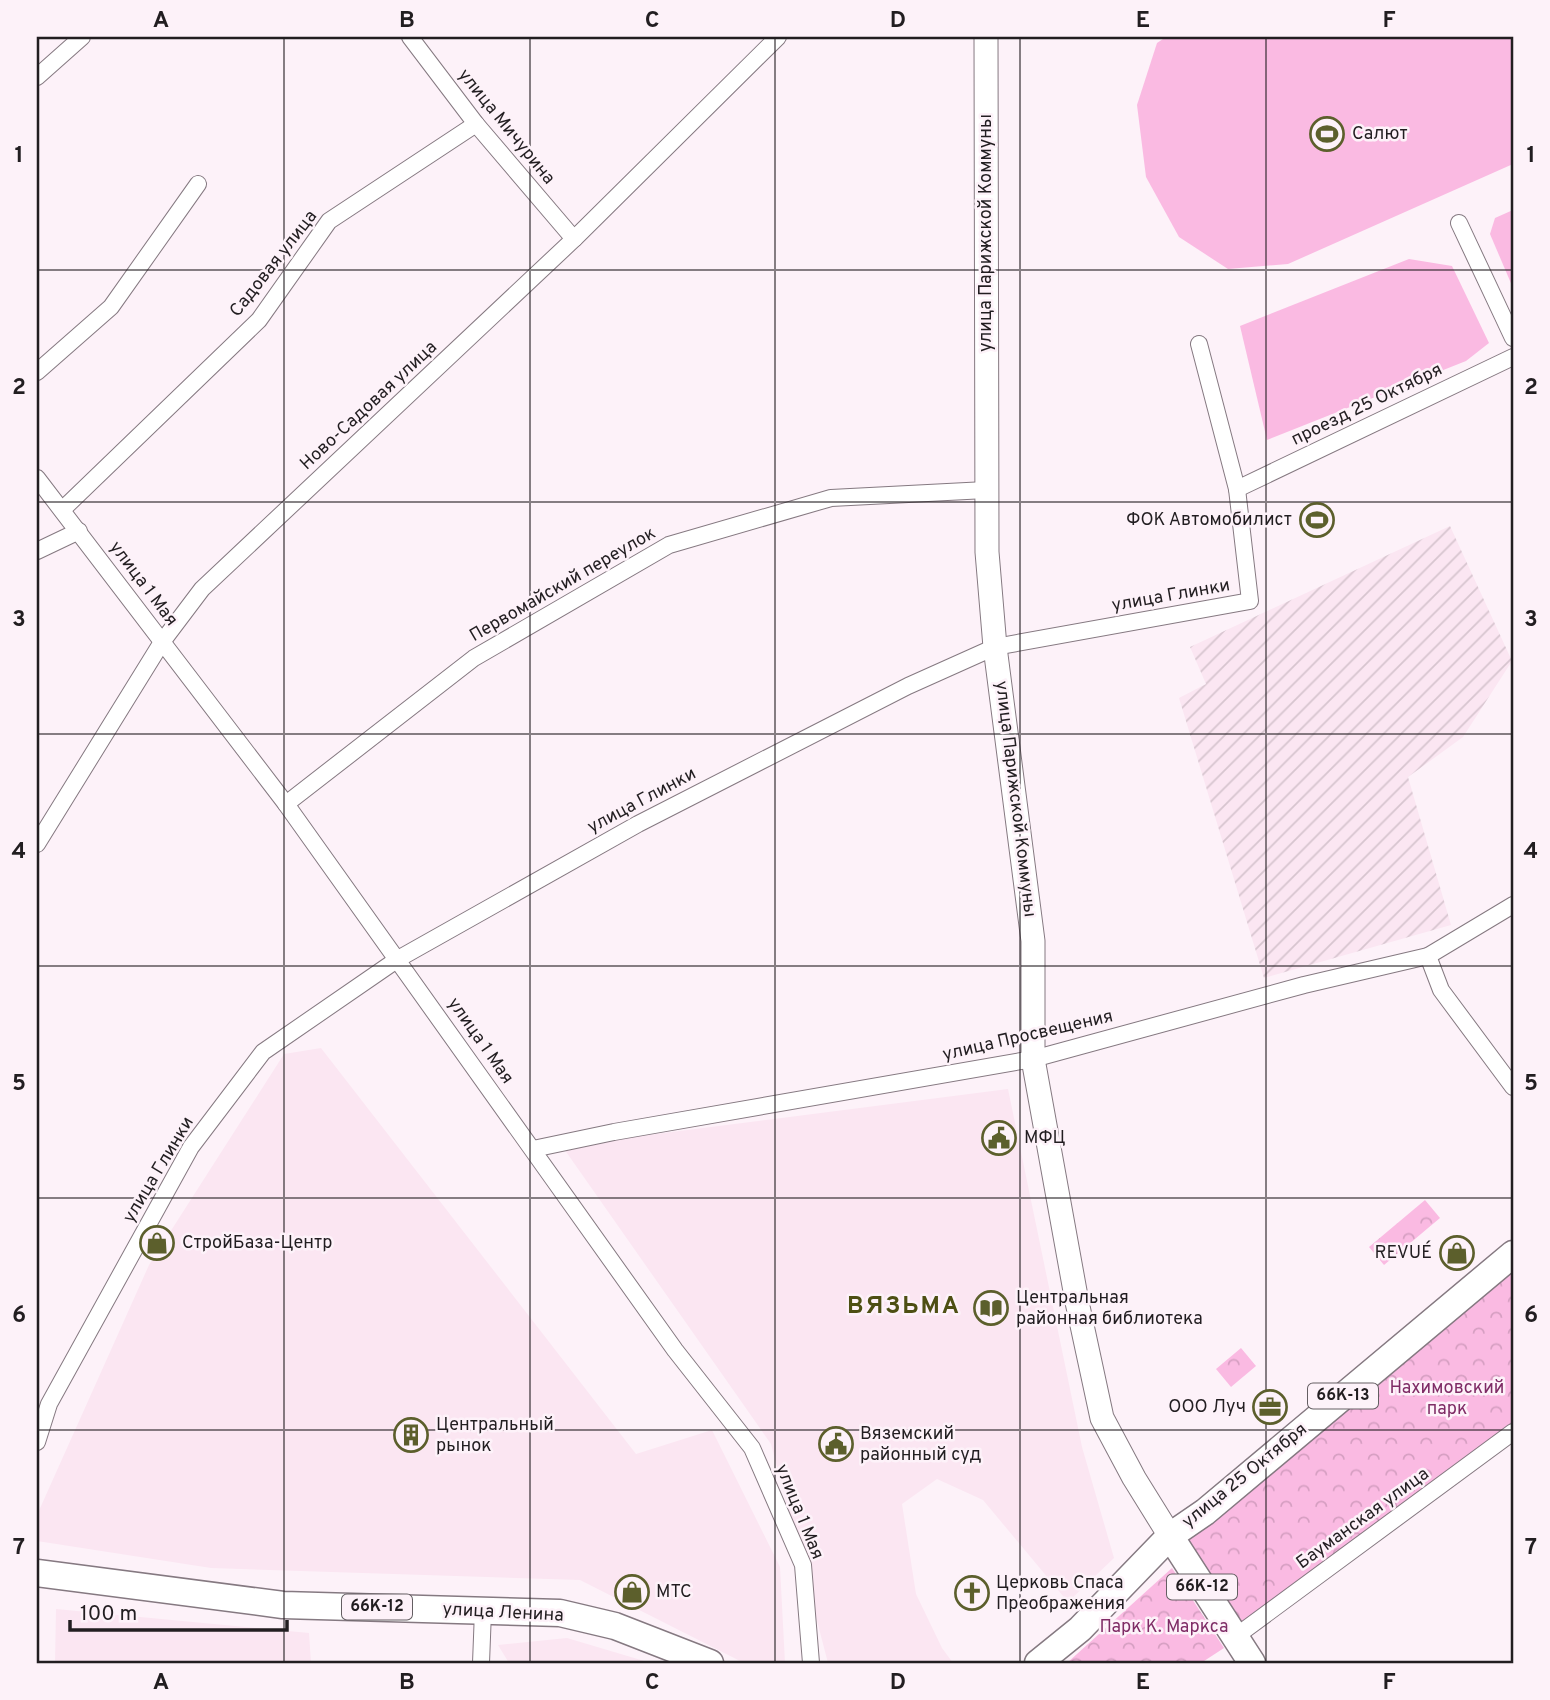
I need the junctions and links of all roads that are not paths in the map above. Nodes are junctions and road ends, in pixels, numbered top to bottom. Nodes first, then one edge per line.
1 (82, 37) edge
2 (410, 37) edge
3 (779, 37) edge
4 (986, 37) edge
5 (37, 77) edge
6 (476, 124) junction
7 (198, 184) dead end
8 (1459, 223) dead end
9 (575, 239) junction
10 (1513, 338) edge
11 (1199, 344) dead end
12 (1513, 356) edge
13 (37, 372) edge
14 (37, 478) edge
15 (1237, 489) junction
16 (986, 490) junction
17 (62, 510) junction
18 (79, 531) junction
19 (37, 551) edge
20 (162, 642) junction
21 (995, 647) junction
22 (286, 804) junction
23 (37, 844) edge
24 (1513, 905) edge
25 (1428, 956) junction
26 (398, 959) junction
27 (1033, 1059) junction
28 (1513, 1087) edge
29 (533, 1149) junction
30 (1513, 1254) edge
31 (1513, 1432) edge
32 (37, 1442) edge
33 (1170, 1536) junction
34 (37, 1573) edge
35 (483, 1611) junction
36 (1236, 1637) junction
37 (481, 1663) edge
38 (710, 1663) edge
39 (811, 1663) edge
40 (1038, 1663) edge
41 (1252, 1663) edge

1 - 5 street
2 - 6 street, улица Мичурина
3 - 9 street, Ново-Садовая улица
4 - 16 street, улица Парижской Коммуны
6 - 9 street, улица Мичурина
6 - 17 street, Садовая улица
7 - 13 street
8 - 10 street
9 - 20 street, Ново-Садовая улица
11 - 15 street, улица Глинки
12 - 15 street, проезд 25 Октября
14 - 17 street, улица 1 Мая
15 - 21 street, улица Глинки
16 - 21 street, улица Парижской Коммуны
16 - 22 street, Первомайский переулок
17 - 18 street, улица 1 Мая
18 - 19 street
18 - 20 street, улица 1 Мая
20 - 22 street, улица 1 Мая
20 - 23 street, Ново-Садовая улица
21 - 26 street, улица Глинки
21 - 27 street, улица Парижской Коммуны
22 - 26 street, улица 1 Мая
24 - 25 street, улица Просвещения
25 - 27 street, улица Просвещения
25 - 28 street
26 - 29 street, улица 1 Мая
26 - 32 street, улица Глинки
27 - 29 street, улица Просвещения
27 - 33 street, улица Парижской Коммуны
29 - 39 street, улица 1 Мая
30 - 33 main road, улица 25 Октября / 66К-13
31 - 36 street, Бауманская улица
33 - 36 main road, 66К-12
33 - 40 main road, 66К-12
34 - 35 main road, улица Ленина / 66К-12
35 - 37 street
35 - 38 main road, улица Ленина / 66К-12
36 - 41 main road, 66К-12

